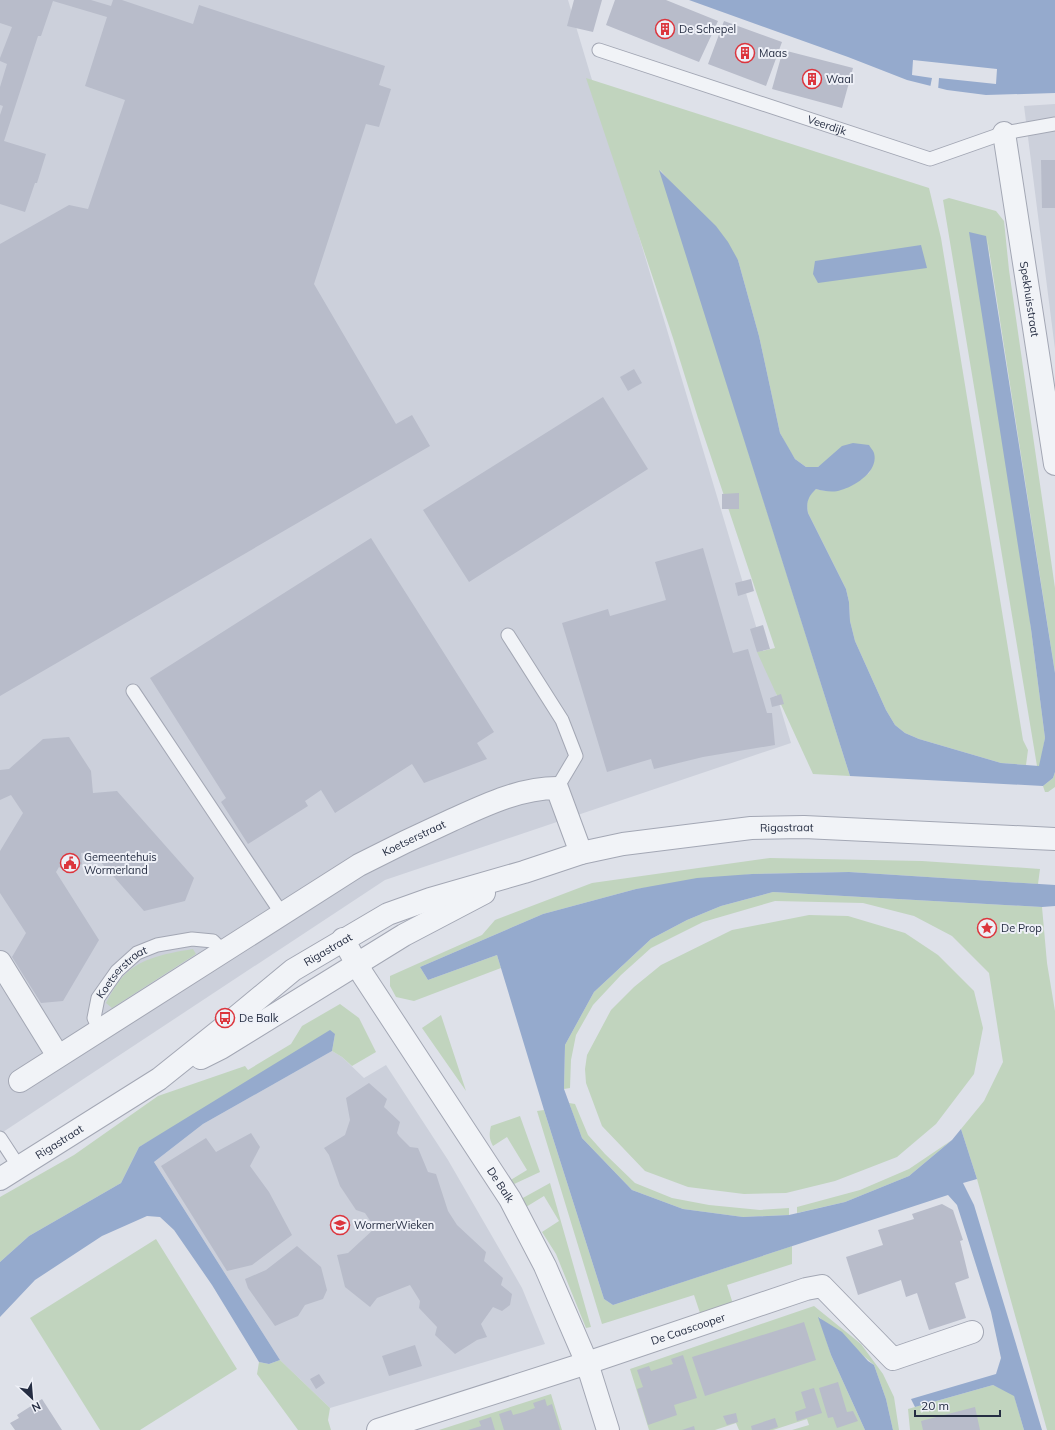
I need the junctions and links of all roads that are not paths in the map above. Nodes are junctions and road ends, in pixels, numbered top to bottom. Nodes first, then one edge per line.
1 (600, 50) dead end
2 (1055, 124) edge
3 (1004, 133) junction
4 (1055, 464) edge
5 (508, 635) dead end
6 (133, 691) dead end
7 (557, 788) junction
8 (1055, 839) edge
9 (581, 853) junction
10 (524, 872) junction
11 (282, 914) junction
12 (343, 939) junction
13 (223, 951) junction
14 (0, 962) edge
15 (357, 963) junction
16 (99, 1029) junction
17 (58, 1056) junction
18 (159, 1079) junction
19 (20, 1081) dead end
20 (0, 1138) edge
21 (19, 1167) junction
22 (0, 1179) edge
23 (972, 1332) dead end
24 (587, 1363) junction
25 (378, 1430) edge
26 (608, 1430) edge

1 - 3 lane, Veerdijk
2 - 3 lane, Veerdijk
3 - 4 street, Spekhuisstraat
5 - 7 lane
6 - 11 lane
7 - 9 street
7 - 11 street, Koetserstraat
8 - 9 street, Rigastraat
9 - 10 street, Rigastraat
10 - 12 street, Rigastraat
10 - 15 street, Rigastraat
11 - 13 street, Koetserstraat
12 - 15 street, De Balk
12 - 18 street, Rigastraat
13 - 16 street, Koetserstraat
13 - 16 lane, Koetserstraat
14 - 17 street
15 - 18 street, Rigastraat
15 - 24 street, De Balk
16 - 17 street, Koetserstraat
17 - 19 street, Koetserstraat
18 - 21 street, Rigastraat
20 - 21 lane
21 - 22 street, Rigastraat
23 - 24 street, De Caascooper
24 - 25 street, De Caascooper
24 - 26 street, De Balk

